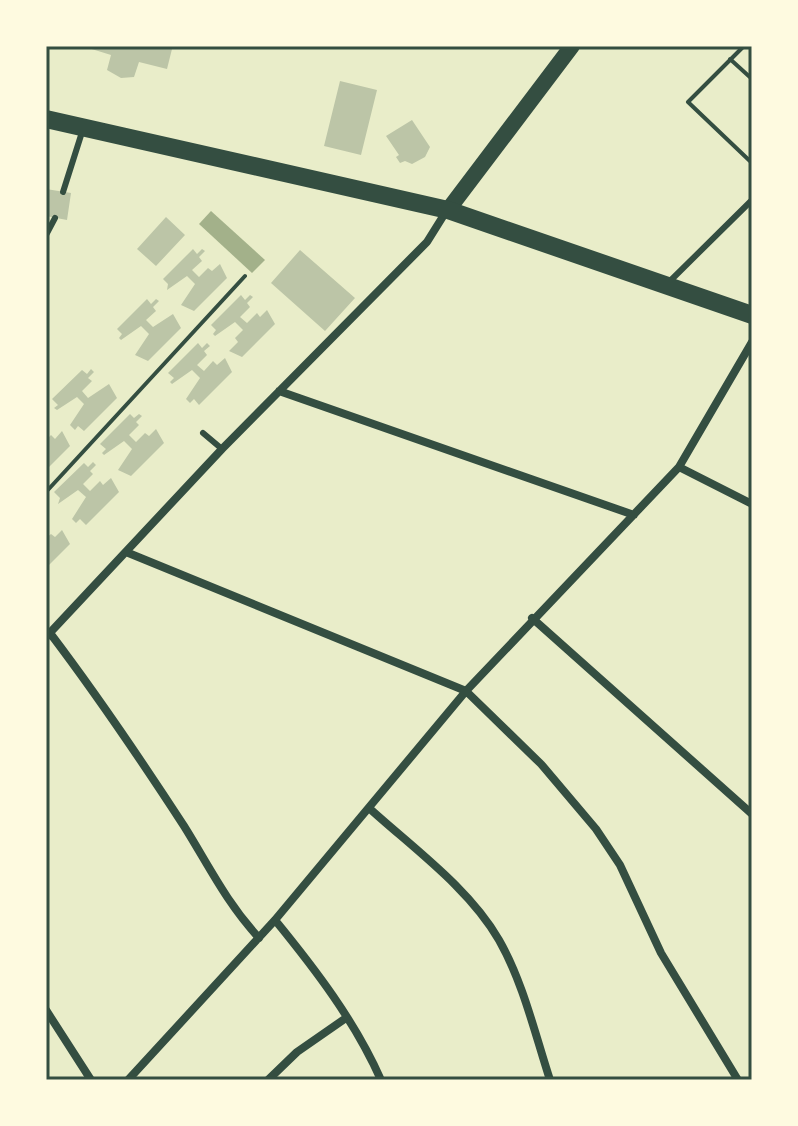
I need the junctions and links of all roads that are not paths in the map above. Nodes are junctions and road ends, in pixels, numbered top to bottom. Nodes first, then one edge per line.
1 (572, 46) edge
2 (46, 119) edge
3 (83, 129) junction
4 (63, 192) dead end
5 (752, 200) edge
6 (448, 210) junction
7 (55, 218) dead end
8 (46, 235) edge
9 (666, 286) junction
10 (752, 315) edge
11 (752, 342) edge
12 (279, 391) junction
13 (203, 433) dead end
14 (222, 449) junction
15 (679, 467) junction
16 (752, 504) edge
17 (634, 515) junction
18 (126, 552) junction
19 (532, 618) junction
20 (48, 635) edge
21 (466, 691) junction
22 (369, 808) junction
23 (752, 814) edge
24 (275, 920) junction
25 (259, 938) junction
26 (46, 1010) edge
27 (346, 1018) junction
28 (91, 1080) edge
29 (128, 1080) edge
30 (268, 1080) edge
31 (381, 1080) edge
32 (550, 1080) edge
33 (738, 1080) edge

1 - 6 main road
2 - 3 main road
3 - 4 lane
3 - 6 main road
5 - 9 lane
6 - 9 main road
6 - 12 street
7 - 8 lane
9 - 10 main road
11 - 15 street
12 - 14 street
12 - 17 street
13 - 14 lane
14 - 18 street
15 - 16 street
15 - 17 street
17 - 19 street
18 - 20 street
18 - 21 street
19 - 21 street
19 - 23 street
20 - 25 street
21 - 22 street
21 - 33 street
22 - 24 street
22 - 32 street
24 - 25 street
24 - 27 street
25 - 29 street
26 - 28 street
27 - 30 street
27 - 31 street

